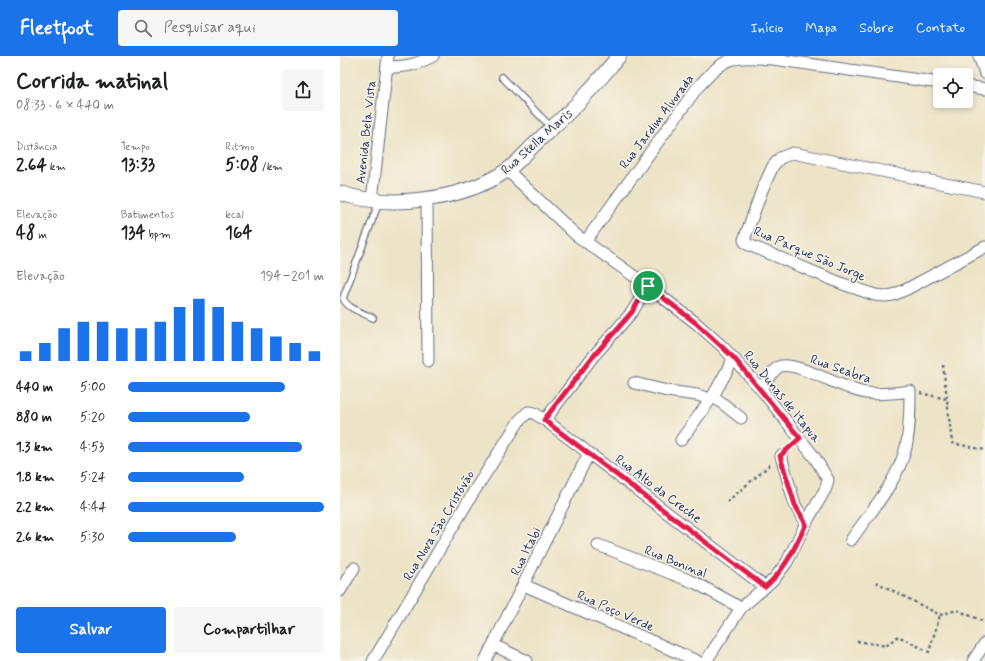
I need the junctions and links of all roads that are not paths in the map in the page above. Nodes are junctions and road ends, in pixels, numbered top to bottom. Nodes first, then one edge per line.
1 (433, 56) edge
2 (619, 56) edge
3 (979, 56) edge
4 (387, 61) edge
5 (985, 73) edge
6 (502, 77) dead end
7 (933, 81) edge
8 (973, 87) edge
9 (985, 89) edge
10 (552, 128) junction
11 (507, 170) junction
12 (985, 192) edge
13 (341, 196) edge
14 (376, 200) junction
15 (428, 200) junction
16 (585, 242) junction
17 (985, 247) edge
18 (648, 286) junction
19 (373, 318) dead end
20 (734, 358) junction
21 (428, 360) dead end
22 (634, 383) dead end
23 (760, 389) junction
24 (712, 397) junction
25 (534, 413) joint
26 (741, 418) dead end
27 (544, 420) junction
28 (681, 440) dead end
29 (589, 453) junction
30 (780, 456) road end
31 (806, 524) junction
32 (851, 540) dead end
33 (598, 545) dead end
34 (354, 568) dead end
35 (524, 585) junction
36 (765, 587) junction
37 (340, 590) edge
38 (741, 608) junction
39 (985, 643) edge
40 (493, 645) junction
41 (373, 661) edge
42 (485, 661) edge
43 (527, 661) edge
44 (697, 661) edge
45 (706, 661) edge
46 (973, 661) edge

1 - 4 street, Avenida Bela Vista
2 - 10 street, Rua Stella Maris
3 - 5 street
4 - 14 street, Avenida Bela Vista
6 - 10 lane
7 - 16 street, Rua Jardim Alvorada
8 - 9 street
10 - 11 street, Rua Stella Maris
11 - 15 street, Rua Stella Maris
11 - 16 street, Rua Dunas de Itapua
12 - 17 street, Rua Parque São Jorge
13 - 14 street, Rua Stella Maris
14 - 15 street, Rua Stella Maris
14 - 19 lane
15 - 21 street
16 - 18 street, Rua Dunas de Itapua
18 - 20 street, Rua Dunas de Itapua
18 - 27 street
20 - 23 street, Rua Dunas de Itapua
20 - 24 street
22 - 24 street
23 - 31 street, Rua Dunas de Itapua
23 - 32 street, Rua Seabra
24 - 26 street
24 - 28 street
25 - 27 street, Rua Alto da Creche
25 - 41 street, Rua Nova São Cristóvão
27 - 29 street, Rua Alto da Creche
29 - 35 street, Rua Itabi
29 - 36 street, Rua Alto da Creche
30 - 31 street
31 - 36 street
33 - 38 street, Rua Boninal
34 - 37 street
35 - 40 street, Rua Itabi
35 - 44 street, Rua Poço Verde
36 - 38 street
38 - 45 street
39 - 46 street
40 - 42 street, Rua Itabi
40 - 43 street

